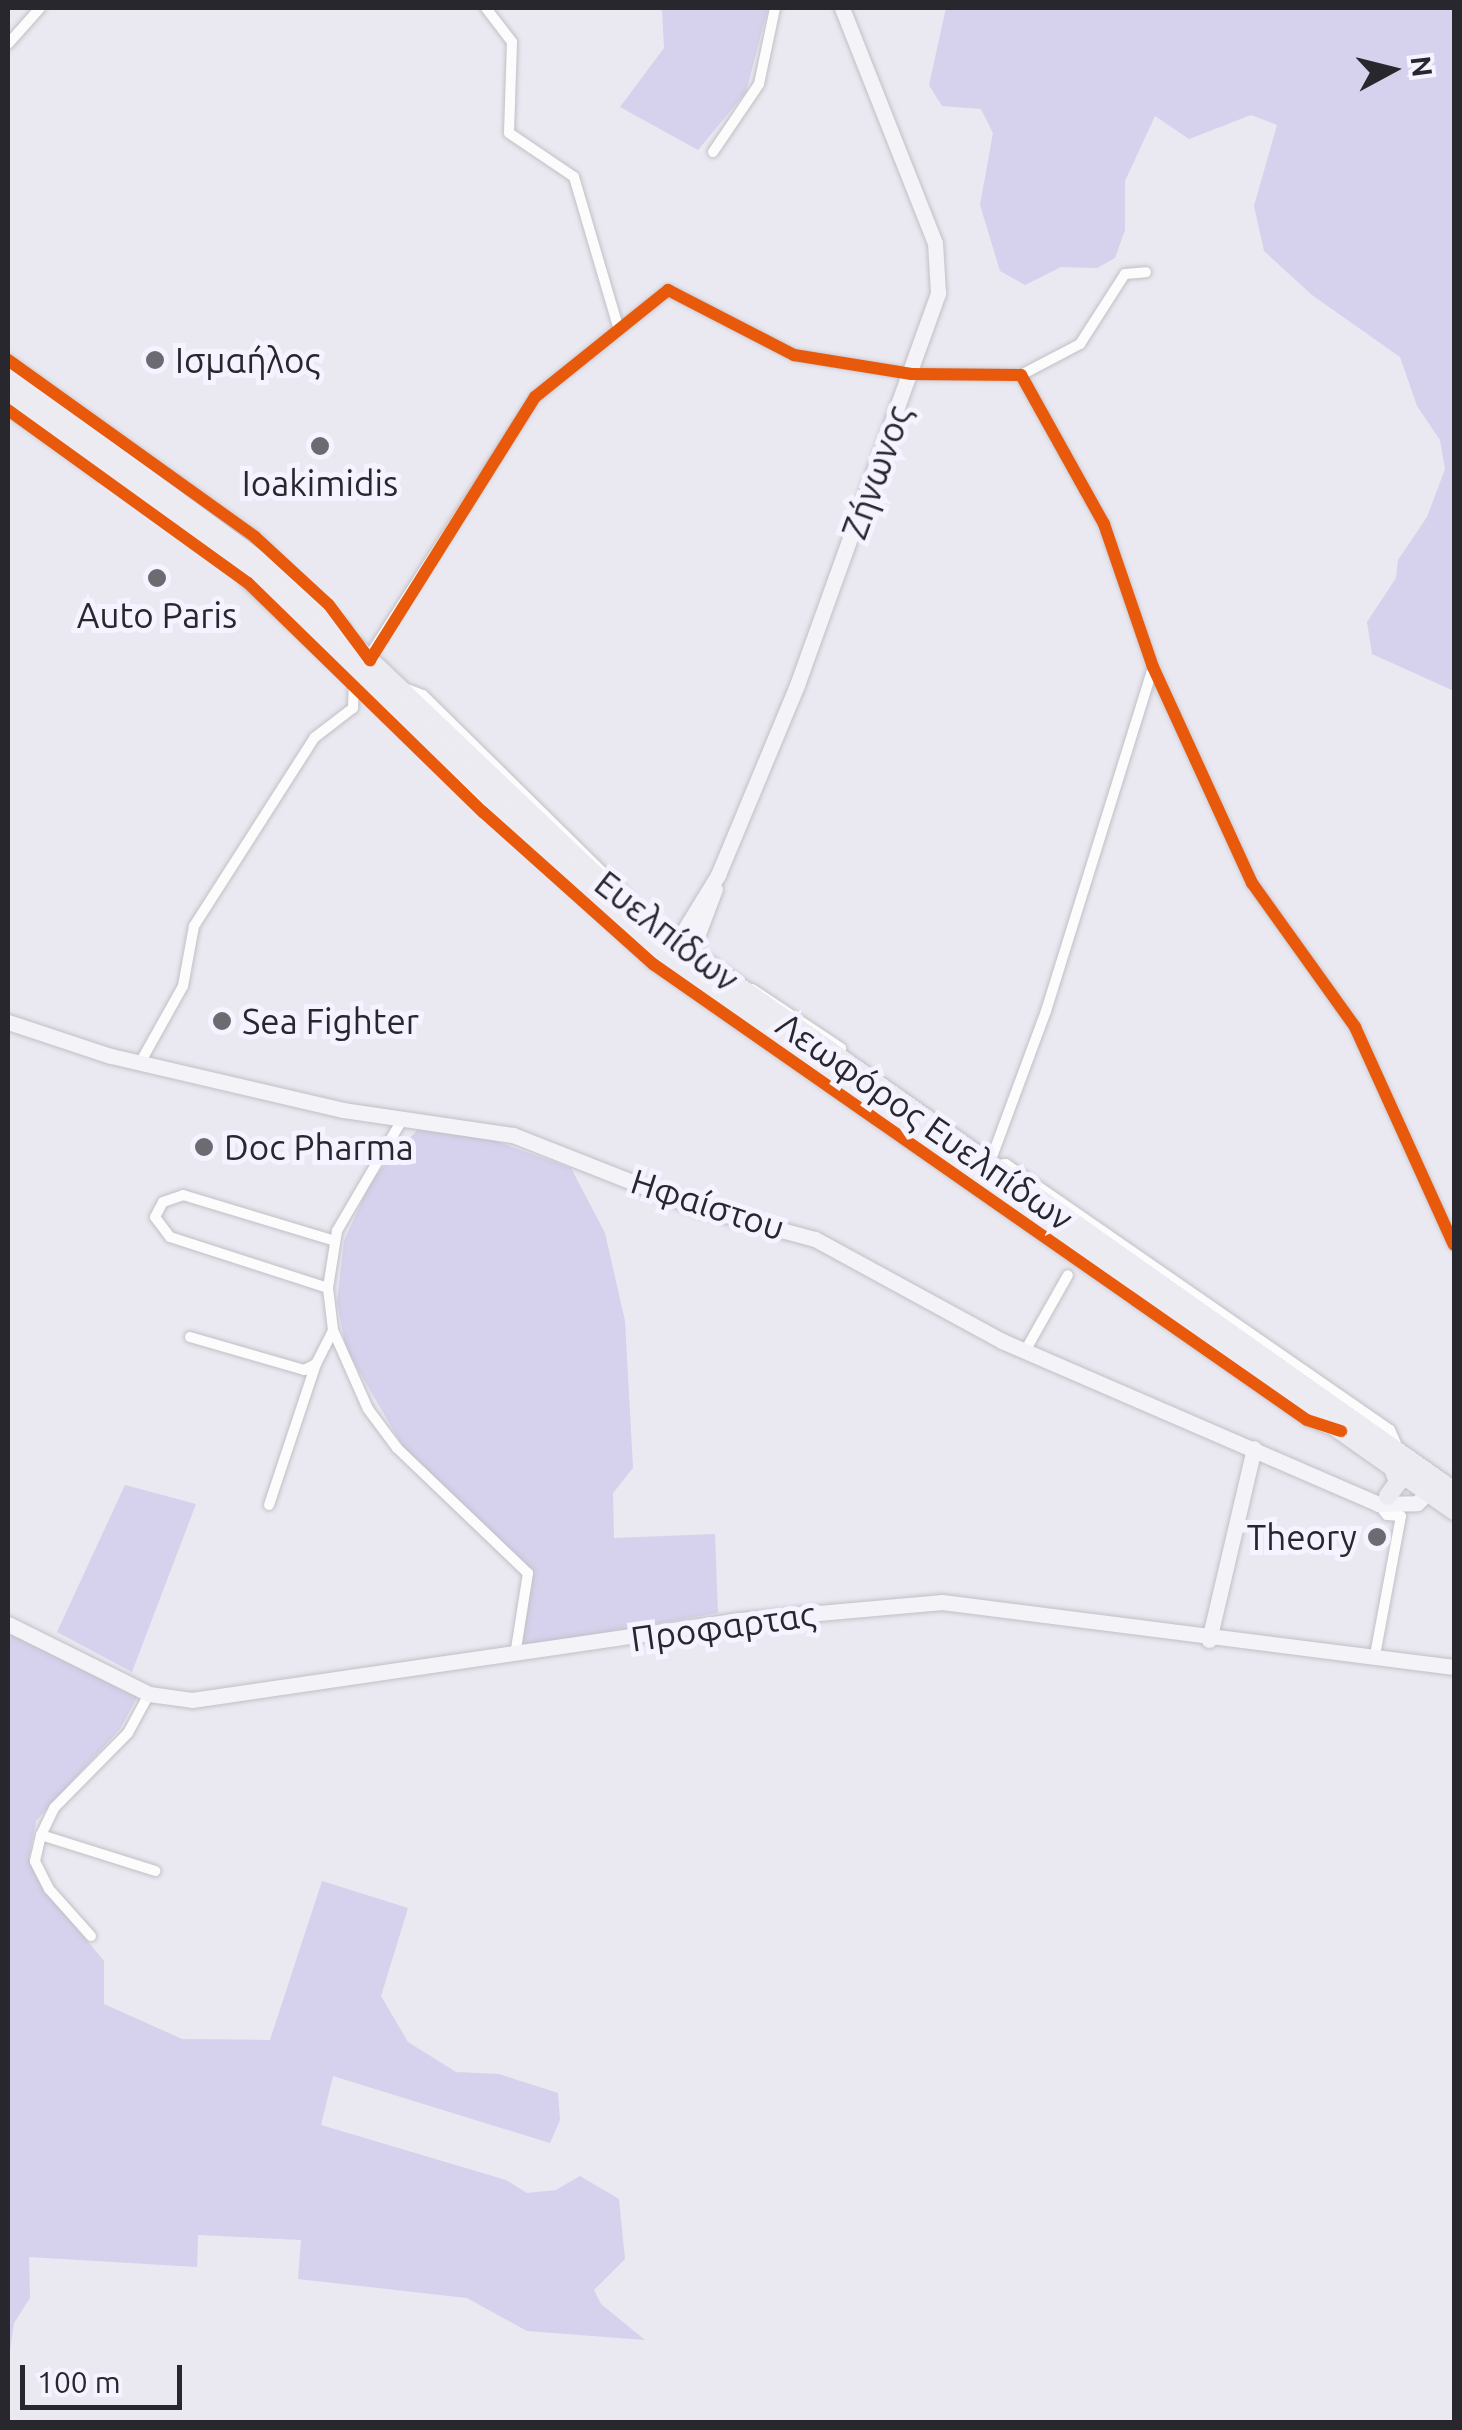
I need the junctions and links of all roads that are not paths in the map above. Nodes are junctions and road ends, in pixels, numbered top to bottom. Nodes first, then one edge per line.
1 (40, 8) edge
2 (486, 8) edge
3 (775, 8) edge
4 (842, 8) edge
5 (8, 44) edge
6 (713, 152) dead end
7 (1146, 272) dead end
8 (619, 330) junction
9 (8, 360) edge
10 (911, 374) junction
11 (1021, 375) junction
12 (8, 376) edge
13 (8, 397) edge
14 (8, 410) edge
15 (133, 457) junction
16 (143, 499) junction
17 (370, 660) junction
18 (1154, 666) junction
19 (354, 684) junction
20 (488, 808) junction
21 (680, 956) junction
22 (8, 1022) edge
23 (767, 1038) junction
24 (140, 1063) junction
25 (858, 1084) junction
26 (402, 1120) junction
27 (989, 1165) junction
28 (334, 1241) junction
29 (1454, 1245) edge
30 (1068, 1275) dead end
31 (328, 1288) junction
32 (334, 1330) junction
33 (190, 1337) dead end
34 (1025, 1351) junction
35 (316, 1364) junction
36 (1254, 1448) junction
37 (1397, 1460) junction
38 (1437, 1490) edge
39 (1378, 1499) junction
40 (269, 1505) dead end
41 (8, 1624) edge
42 (1209, 1640) junction
43 (515, 1656) junction
44 (1375, 1656) junction
45 (1454, 1667) edge
46 (149, 1694) junction
47 (41, 1835) junction
48 (155, 1871) dead end
49 (91, 1936) dead end

1 - 5 street
2 - 8 street
3 - 6 street
4 - 10 street, Ζήνωνος
7 - 11 street
8 - 10 street
8 - 17 street
9 - 15 street
10 - 11 street
10 - 21 street, Ζήνωνος
11 - 18 street
12 - 15 main road, Λεωφόρος Ευελπίδων
13 - 16 main road, Λεωφόρος Ευελπίδων
14 - 16 street, Ευελπίδων
15 - 17 main road, Λεωφόρος Ευελπίδων
16 - 19 street, Ευελπίδων
16 - 20 main road, Λεωφόρος Ευελπίδων
17 - 21 main road, Λεωφόρος Ευελπίδων
18 - 27 street
18 - 29 street
19 - 20 street, Ευελπίδων
19 - 24 street
20 - 21 main road, Λεωφόρος Ευελπίδων
20 - 23 street, Ευελπίδων
21 - 23 main road, Λεωφόρος Ευελπίδων
21 - 25 main road, Λεωφόρος Ευελπίδων
22 - 24 street, Ηφαίστου
23 - 25 main road, Λεωφόρος Ευελπίδων
24 - 26 street, Ηφαίστου
25 - 27 main road, Λεωφόρος Ευελπίδων
25 - 37 main road, Λεωφόρος Ευελπίδων
26 - 28 street
26 - 34 street, Ηφαίστου
27 - 37 main road, Λεωφόρος Ευελπίδων
28 - 31 street
28 - 31 street
30 - 34 street
31 - 32 street
32 - 35 street
32 - 43 street
33 - 35 street
34 - 36 street, Ηφαίστου
35 - 40 street
36 - 39 street, Ηφαίστου
36 - 42 street
37 - 38 main road, Λεωφόρος Ευελπίδων
37 - 39 main road
38 - 39 street
39 - 44 street
41 - 46 street, Προφαρτας
42 - 43 street, Προφαρτας
42 - 44 street, Προφαρτας
43 - 46 street, Προφαρτας
44 - 45 street, Προφαρτας
46 - 47 street
47 - 48 street
47 - 49 street

